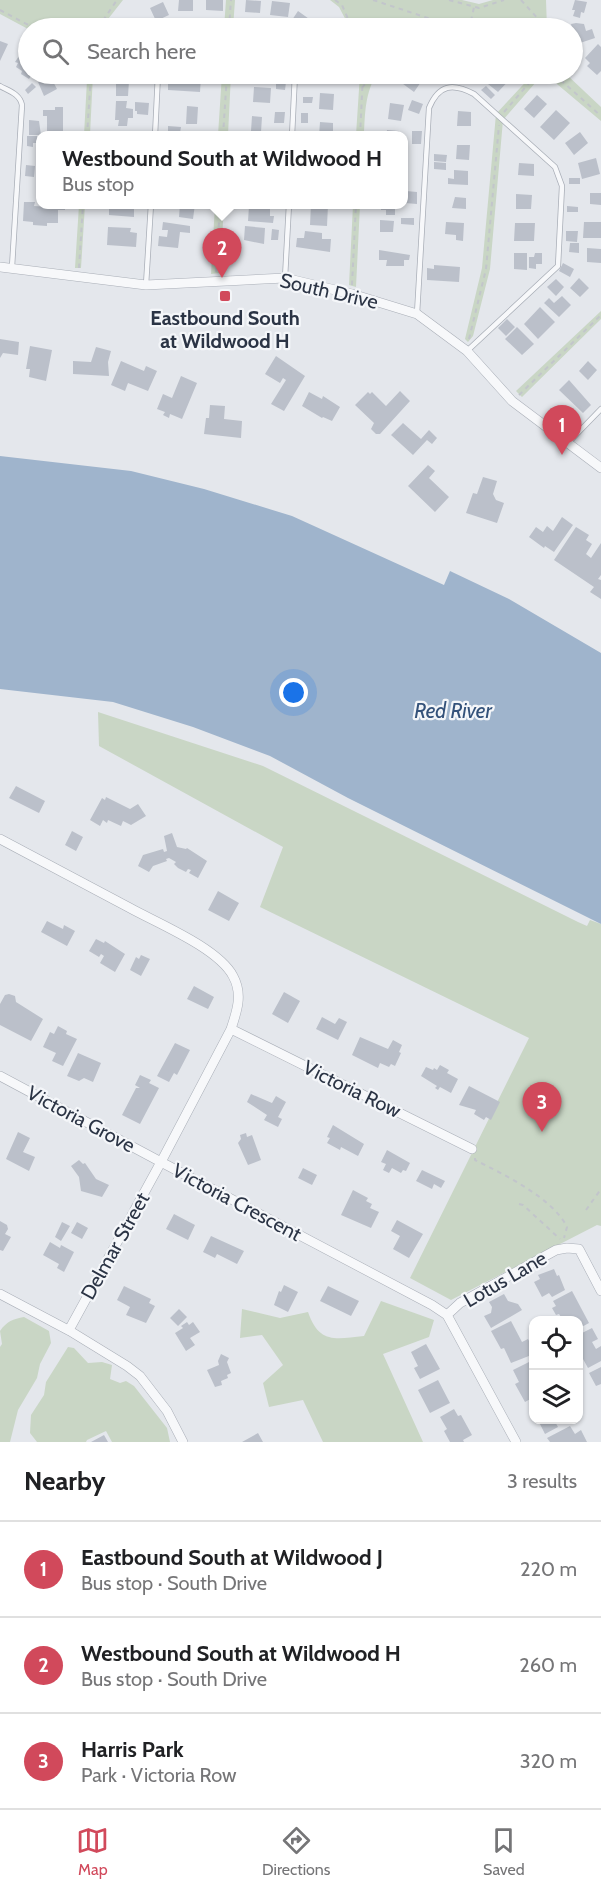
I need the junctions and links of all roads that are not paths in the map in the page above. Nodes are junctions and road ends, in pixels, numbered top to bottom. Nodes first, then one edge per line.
1 (157, 84) edge
2 (295, 84) edge
3 (0, 86) edge
4 (154, 131) edge
5 (292, 131) edge
6 (151, 209) edge
7 (289, 209) edge
8 (0, 267) edge
9 (12, 267) junction
10 (285, 278) junction
11 (146, 285) junction
12 (417, 314) junction
13 (467, 351) junction
14 (601, 409) edge
15 (567, 444) junction
16 (601, 468) edge
17 (0, 839) edge
18 (231, 1029) junction
19 (0, 1076) edge
20 (472, 1149) road end
21 (161, 1162) junction
22 (601, 1291) edge
23 (0, 1294) edge
24 (447, 1315) junction
25 (69, 1330) junction
26 (183, 1442) edge
27 (516, 1442) edge

1 - 4 lane
2 - 5 lane
3 - 9 lane
6 - 11 lane
7 - 10 lane
8 - 9 street, South Drive
9 - 11 street, South Drive
10 - 11 street, South Drive
10 - 12 street, South Drive
12 - 13 street, South Drive
12 - 13 lane
13 - 15 street, South Drive
14 - 15 lane
15 - 16 street, South Drive
17 - 18 street, Victoria Crescent
18 - 20 street, Victoria Row
18 - 21 street, Victoria Crescent
19 - 21 street, Victoria Grove
21 - 24 street, Victoria Crescent
21 - 25 street, Delmar Street
22 - 24 street, Lotus Lane
23 - 25 street
24 - 27 street
25 - 26 street

